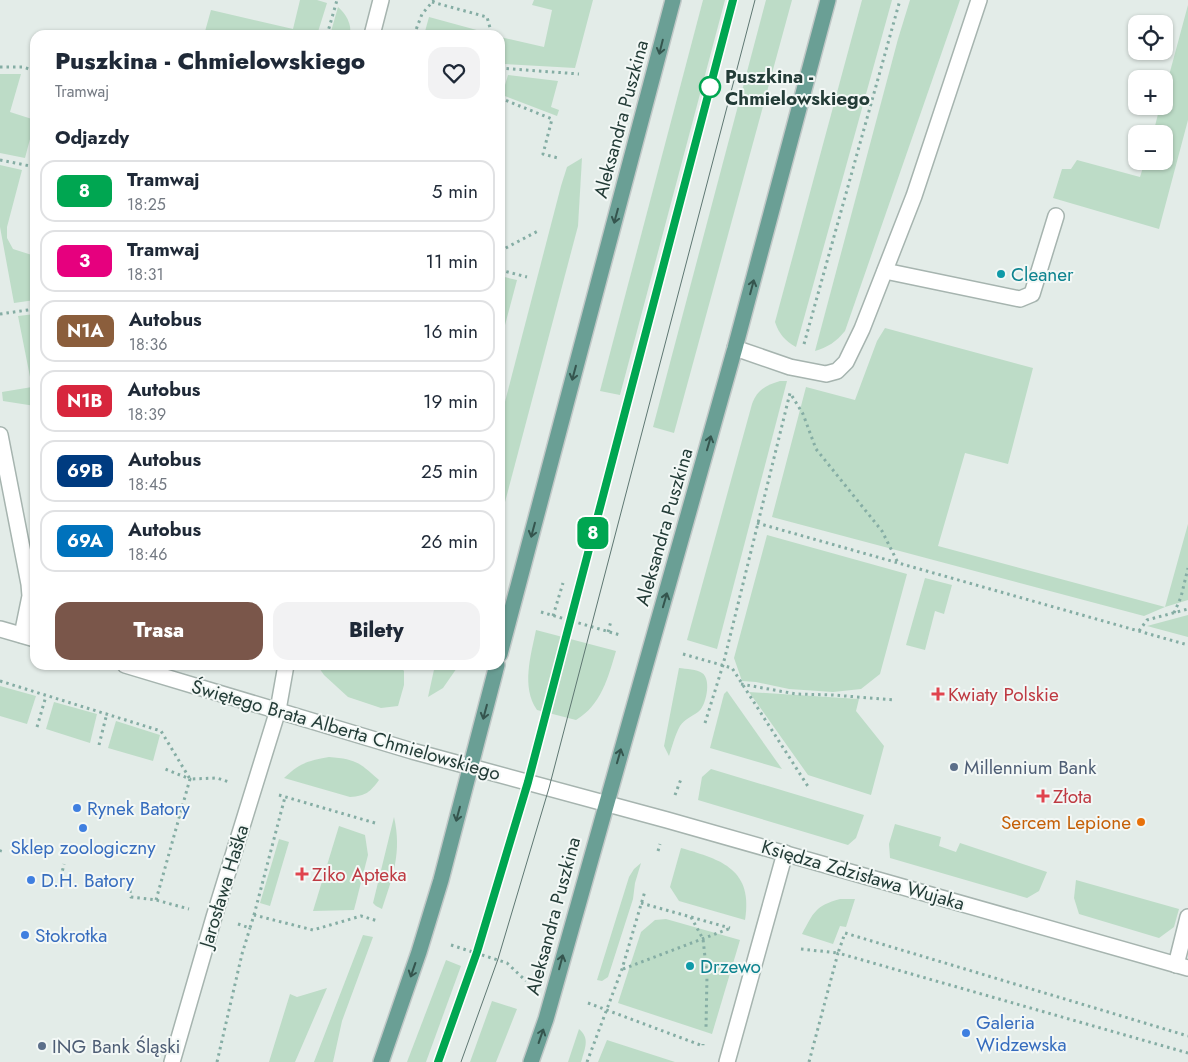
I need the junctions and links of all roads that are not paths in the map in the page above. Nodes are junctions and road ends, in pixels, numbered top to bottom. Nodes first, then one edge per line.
1 (381, 0) edge
2 (673, 0) edge
3 (828, 0) edge
4 (979, 0) edge
5 (373, 30) edge
6 (1056, 216) dead end
7 (885, 270) junction
8 (735, 348) junction
9 (0, 436) edge
10 (0, 629) edge
11 (505, 635) edge
12 (28, 637) edge
13 (143, 670) edge
14 (285, 670) edge
15 (496, 670) edge
16 (278, 710) junction
17 (470, 767) junction
18 (538, 784) joint
19 (606, 803) junction
20 (785, 853) junction
21 (1188, 917) edge
22 (1182, 966) edge
23 (172, 1062) edge
24 (381, 1062) edge
25 (531, 1062) edge
26 (727, 1062) edge

1 - 5 street
2 -> 11 main road, Aleksandra Puszkina
8 -> 3 main road, Aleksandra Puszkina
4 - 7 street
6 - 7 street
7 - 8 street
19 -> 8 main road, Aleksandra Puszkina
9 - 12 street
10 - 12 street
13 - 16 street, Świętego Brata Alberta Chmielowskiego
14 - 16 street, Jarosława Haška
15 -> 17 main road
16 - 17 street, Świętego Brata Alberta Chmielowskiego
16 - 23 street, Jarosława Haška
17 - 18 street, Świętego Brata Alberta Chmielowskiego
17 -> 24 main road
18 - 19 street, Księdza Zdzisława Wujaka
19 - 20 street, Księdza Zdzisława Wujaka
25 -> 19 main road, Aleksandra Puszkina
20 - 22 street, Księdza Zdzisława Wujaka
20 - 26 street
21 - 22 street

